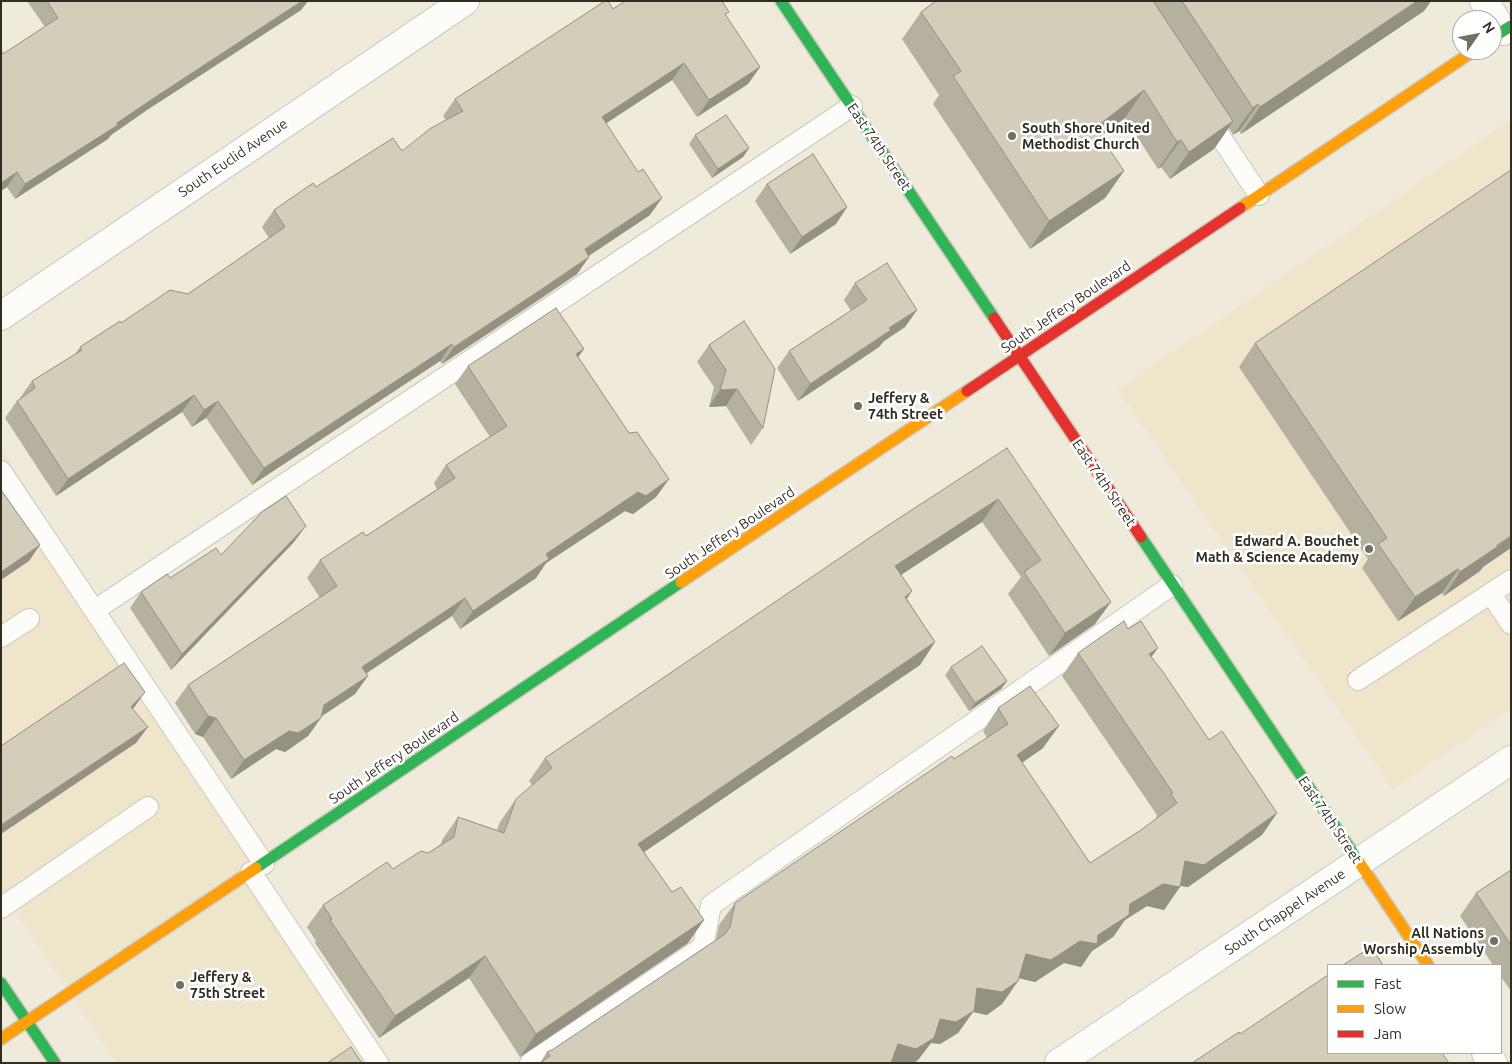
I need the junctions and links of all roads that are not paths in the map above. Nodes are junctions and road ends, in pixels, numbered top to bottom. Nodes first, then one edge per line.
1 (465, 1) edge
2 (781, 1) edge
3 (1460, 60) edge
4 (1196, 100) edge
5 (852, 106) junction
6 (1259, 195) junction
7 (1, 316) edge
8 (1019, 356) junction
9 (1, 471) edge
10 (1511, 580) edge
11 (1172, 585) junction
12 (1491, 594) junction
13 (95, 610) junction
14 (29, 619) dead end
15 (1511, 624) edge
16 (1, 637) edge
17 (1358, 680) dead end
18 (1511, 760) edge
19 (148, 807) dead end
20 (1359, 862) junction
21 (258, 868) junction
22 (1, 908) edge
23 (1427, 964) edge
24 (1, 983) edge
25 (27, 1022) junction
26 (1, 1039) edge
27 (55, 1063) edge
28 (378, 1063) edge
29 (530, 1063) edge
30 (1059, 1063) edge

1 - 7 street, South Euclid Avenue
2 - 5 street, East 74th Street
3 - 6 street, South Jeffery Boulevard
4 - 6 lane
5 - 8 street, East 74th Street
5 - 13 lane
6 - 8 street, South Jeffery Boulevard
8 - 11 street, East 74th Street
8 - 21 street, South Jeffery Boulevard
9 - 13 lane
10 - 12 lane
11 - 20 street, East 74th Street
11 - 29 lane
12 - 15 lane
12 - 17 lane
13 - 21 lane
14 - 16 lane
18 - 20 street, South Chappel Avenue
19 - 22 lane
20 - 23 street, East 74th Street
20 - 30 street, South Chappel Avenue
21 - 25 street, South Jeffery Boulevard
21 - 28 lane
24 - 25 street
25 - 26 street, South Jeffery Boulevard
25 - 27 street

